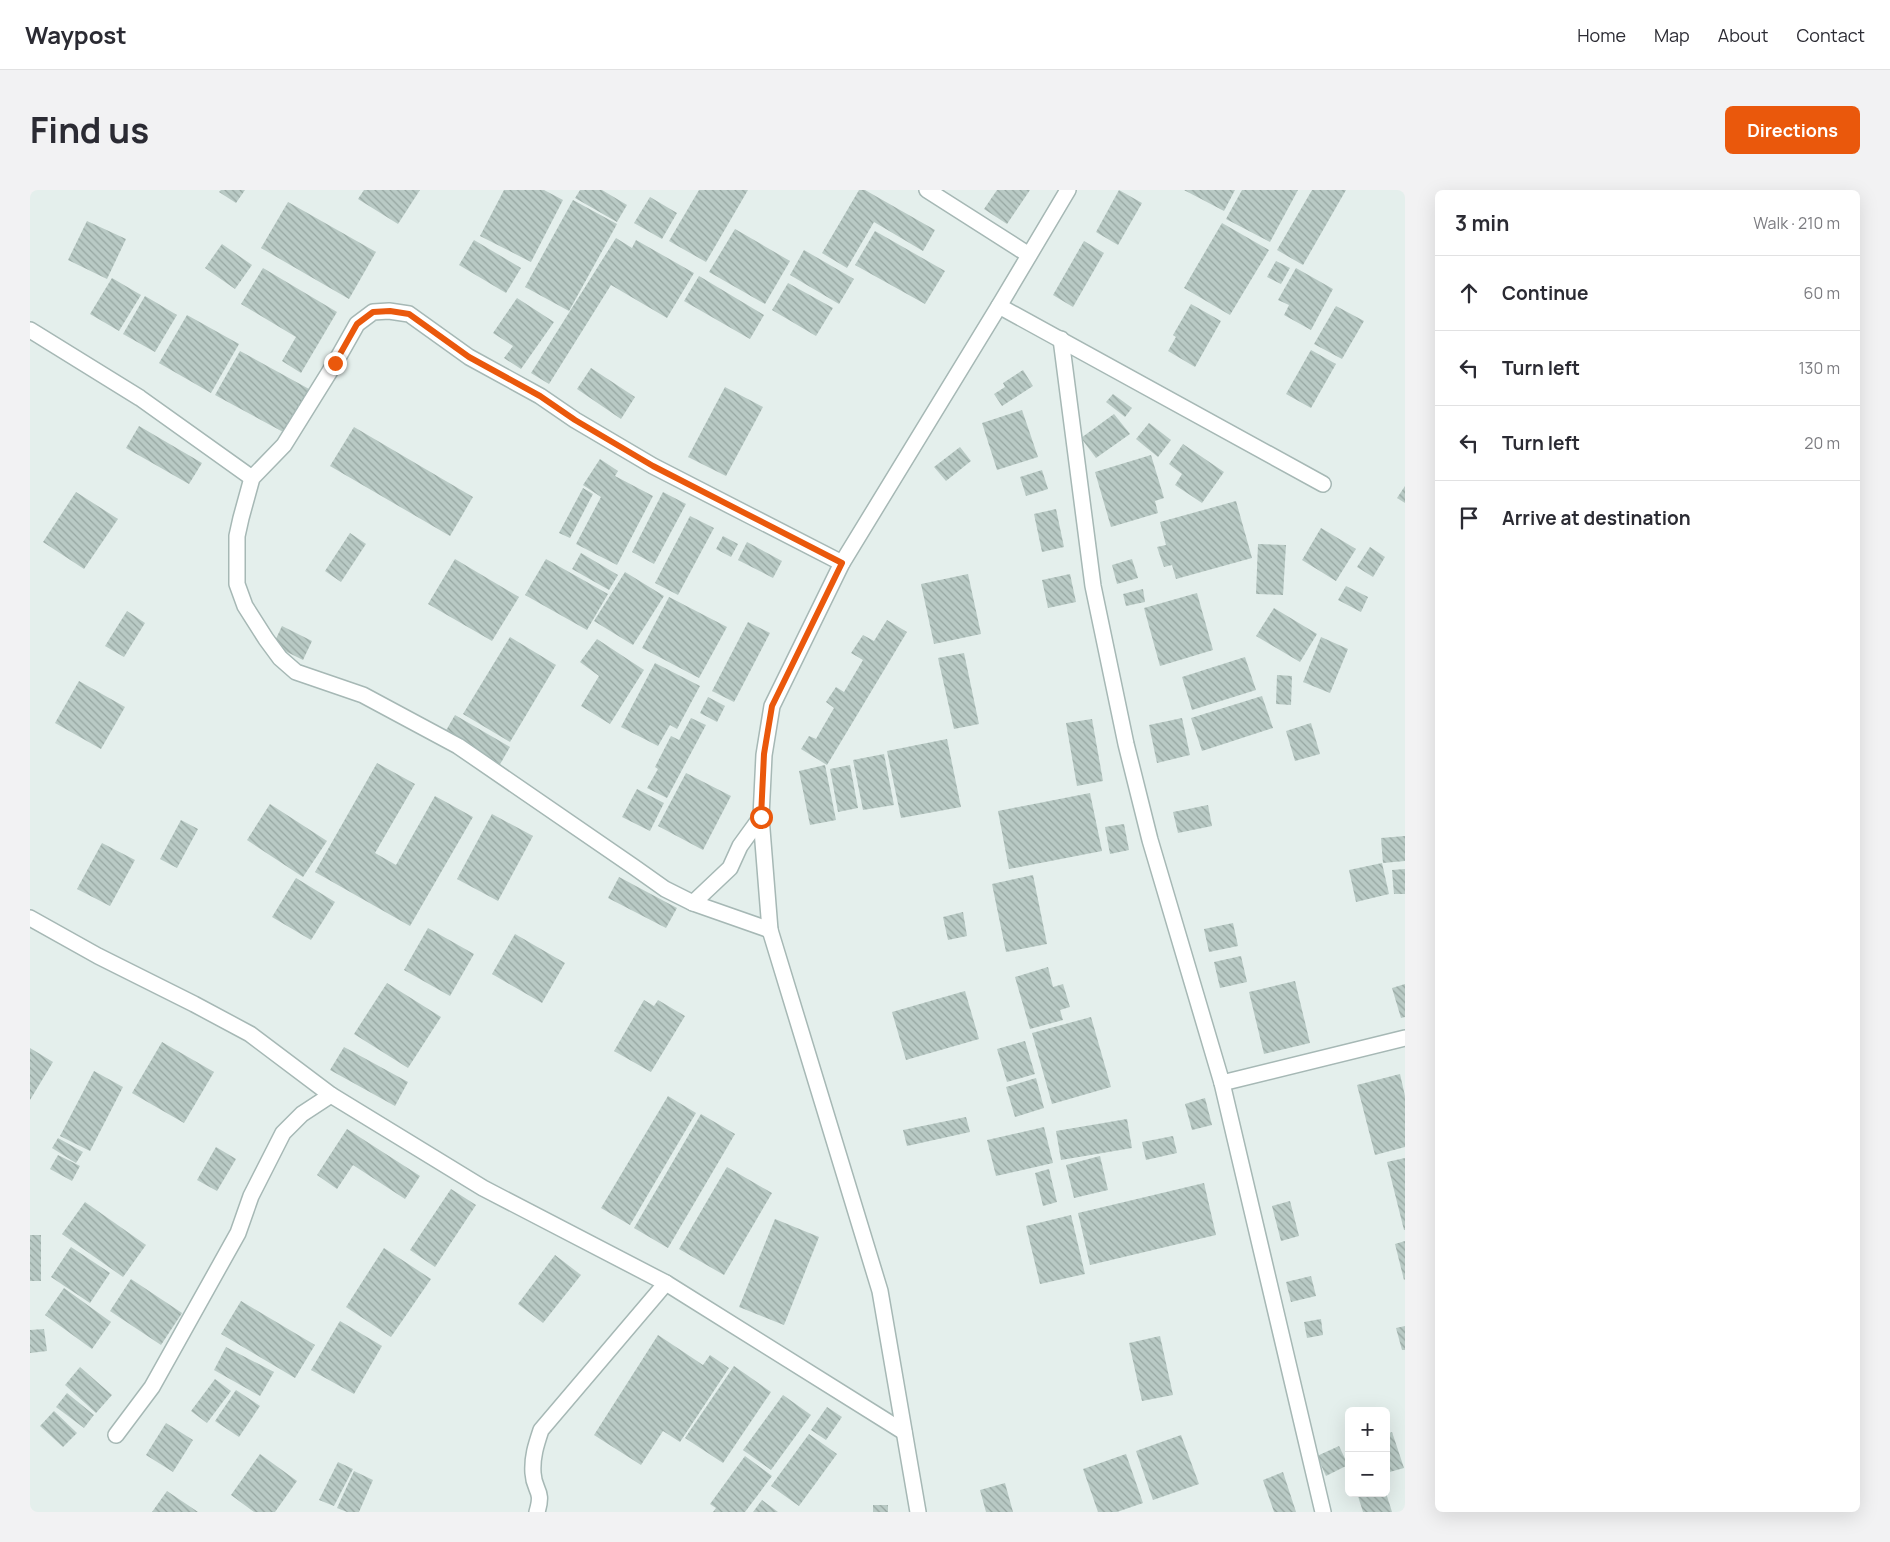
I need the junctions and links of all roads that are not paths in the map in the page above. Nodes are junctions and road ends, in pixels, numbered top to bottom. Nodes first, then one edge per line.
1 (927, 190) edge
2 (1068, 190) edge
3 (1029, 255) junction
4 (1000, 306) junction
5 (30, 330) edge
6 (1061, 339) junction
7 (252, 478) junction
8 (1323, 484) dead end
9 (842, 563) junction
10 (761, 817) junction
11 (693, 904) junction
12 (30, 918) edge
13 (770, 930) junction
14 (1405, 1038) edge
15 (1222, 1083) junction
16 (331, 1094) junction
17 (666, 1283) junction
18 (904, 1432) junction
19 (116, 1435) dead end
20 (537, 1512) edge
21 (918, 1512) edge
22 (1323, 1512) edge

1 - 3 street
2 - 3 street
3 - 4 street
4 - 6 street
4 - 9 street
5 - 7 street
6 - 8 street
6 - 15 street
7 - 9 street
7 - 11 street
9 - 10 street
10 - 11 street
10 - 13 street
11 - 13 street
12 - 16 street
13 - 18 street
14 - 15 street
15 - 22 street
16 - 17 street
16 - 19 street
17 - 18 street
17 - 20 street
18 - 21 street

